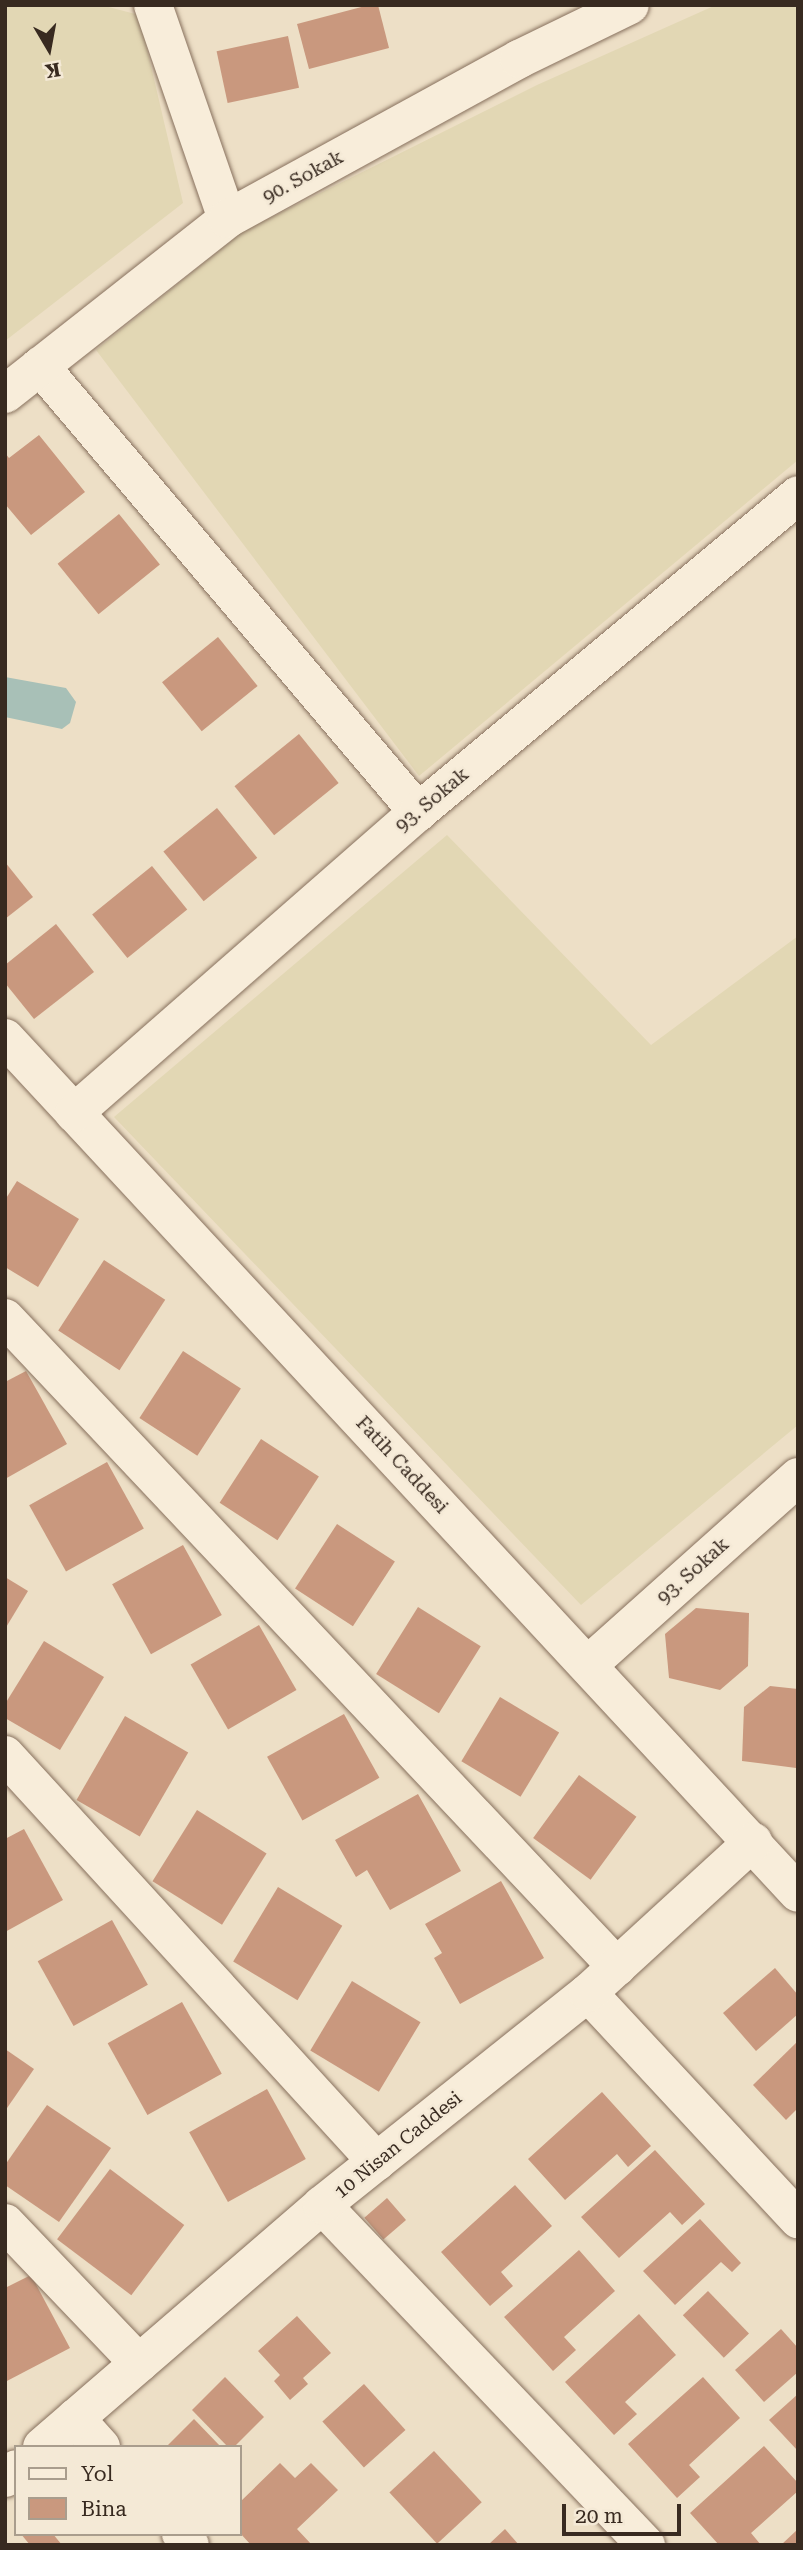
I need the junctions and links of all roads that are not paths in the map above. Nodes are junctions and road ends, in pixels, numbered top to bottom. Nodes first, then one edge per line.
1 (153, 5) edge
2 (630, 5) edge
3 (228, 219) junction
4 (40, 366) junction
5 (5, 394) edge
6 (798, 495) edge
7 (418, 812) junction
8 (5, 1038) edge
9 (74, 1113) junction
10 (10, 1330) edge
11 (798, 1476) edge
12 (588, 1665) junction
13 (5, 1755) edge
14 (753, 1842) junction
15 (798, 1892) edge
16 (617, 1967) junction
17 (588, 1993) junction
18 (377, 2162) junction
19 (322, 2205) junction
20 (798, 2219) edge
21 (5, 2223) edge
22 (139, 2364) junction
23 (75, 2418) junction
24 (44, 2445) edge
25 (99, 2445) edge
26 (646, 2545) edge

1 - 3 street
2 - 3 street, 90. Sokak
3 - 4 street, 90. Sokak
4 - 5 street, 90. Sokak
4 - 7 street
6 - 7 street, 93. Sokak
7 - 9 street, 93. Sokak
8 - 9 street, Fatih Caddesi
9 - 12 street, Fatih Caddesi
10 - 16 street
11 - 12 street, 93. Sokak
12 - 14 street, Fatih Caddesi
13 - 18 street
14 - 15 street, Fatih Caddesi
14 - 16 street, 10 Nisan Caddesi
16 - 17 street, 10 Nisan Caddesi
17 - 18 street, 10 Nisan Caddesi
17 - 20 street
18 - 19 street, 10 Nisan Caddesi
19 - 22 street, 10 Nisan Caddesi
19 - 26 street
21 - 22 street
22 - 23 street, 10 Nisan Caddesi
23 - 24 street, 10 Nisan Caddesi
23 - 25 street

